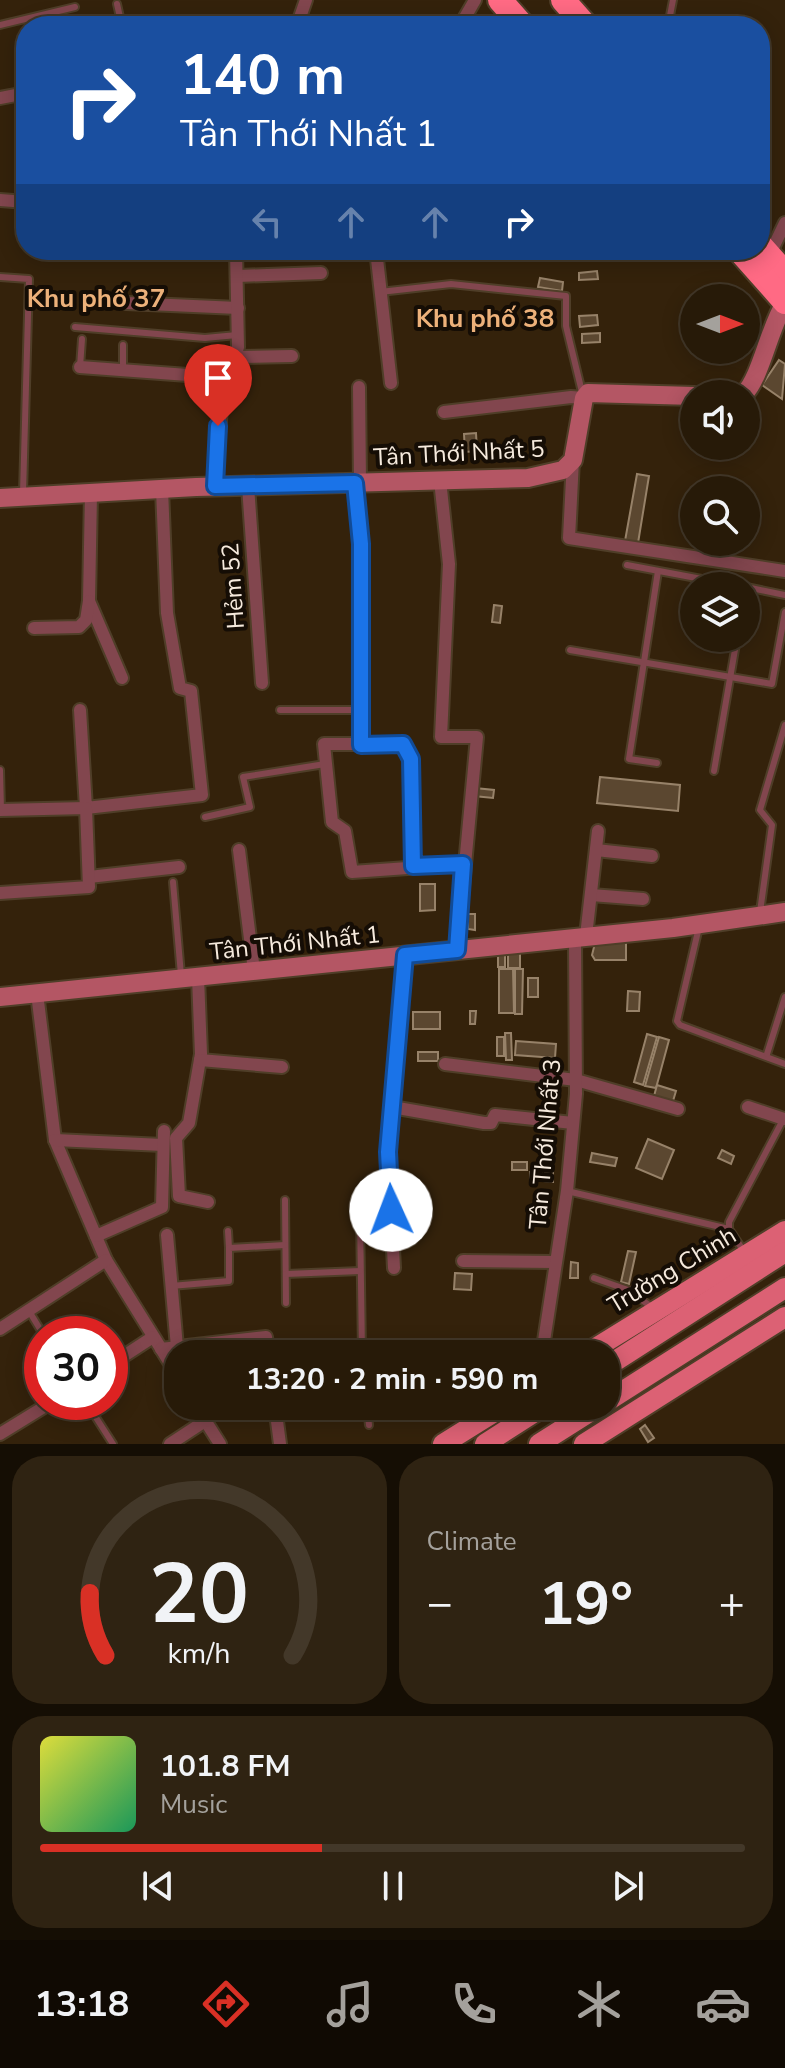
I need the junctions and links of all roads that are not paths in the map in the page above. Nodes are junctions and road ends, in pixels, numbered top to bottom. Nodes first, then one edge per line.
1 (500, 0) edge
2 (518, 0) edge
3 (117, 4) dead end
4 (75, 7) dead end
5 (557, 12) edge
6 (38, 16) edge
7 (120, 16) edge
8 (514, 16) edge
9 (785, 223) edge
10 (237, 260) edge
11 (377, 260) edge
12 (730, 260) edge
13 (754, 260) edge
14 (321, 273) dead end
15 (775, 274) edge
16 (238, 276) junction
17 (0, 277) edge
18 (380, 292) junction
19 (126, 303) dead end
20 (238, 308) junction
21 (75, 327) dead end
22 (237, 335) junction
23 (82, 339) dead end
24 (123, 345) dead end
25 (292, 356) dead end
26 (235, 357) junction
27 (80, 367) joint
28 (123, 371) junction
29 (228, 378) junction
30 (754, 380) edge
31 (391, 383) dead end
32 (359, 387) dead end
33 (680, 396) edge
34 (584, 398) junction
35 (444, 412) dead end
36 (573, 460) junction
37 (440, 480) junction
38 (358, 483) junction
39 (215, 486) junction
40 (248, 486) junction
41 (162, 489) junction
42 (91, 493) junction
43 (22, 496) junction
44 (0, 498) edge
45 (627, 565) dead end
46 (658, 571) junction
47 (785, 571) edge
48 (680, 575) edge
49 (760, 590) edge
50 (785, 595) edge
51 (89, 601) junction
52 (785, 612) edge
53 (34, 628) dead end
54 (570, 650) dead end
55 (735, 652) edge
56 (643, 663) junction
57 (731, 677) junction
58 (122, 678) dead end
59 (262, 683) dead end
60 (80, 710) dead end
61 (280, 710) dead end
62 (361, 710) junction
63 (785, 725) edge
64 (361, 745) junction
65 (657, 763) dead end
66 (325, 764) junction
67 (0, 770) edge
68 (714, 771) dead end
69 (86, 808) junction
70 (1, 810) edge
71 (205, 817) dead end
72 (598, 831) dead end
73 (239, 850) dead end
74 (596, 850) junction
75 (652, 856) dead end
76 (463, 864) junction
77 (413, 866) junction
78 (179, 867) dead end
79 (89, 877) junction
80 (173, 882) dead end
81 (0, 893) edge
82 (591, 895) junction
83 (643, 899) dead end
84 (785, 912) edge
85 (759, 915) junction
86 (700, 924) junction
87 (580, 937) junction
88 (457, 950) junction
89 (405, 955) junction
90 (254, 971) junction
91 (190, 978) junction
92 (37, 993) junction
93 (0, 997) edge
94 (785, 997) edge
95 (767, 1054) junction
96 (200, 1060) junction
97 (445, 1064) dead end
98 (785, 1064) edge
99 (282, 1067) dead end
100 (576, 1080) junction
101 (392, 1107) junction
102 (748, 1107) dead end
103 (678, 1109) dead end
104 (784, 1117) edge
105 (573, 1123) junction
106 (55, 1140) junction
107 (567, 1191) junction
108 (285, 1200) dead end
109 (208, 1202) dead end
110 (360, 1213) dead end
111 (729, 1229) junction
112 (228, 1231) dead end
113 (785, 1231) edge
114 (167, 1235) dead end
115 (96, 1236) junction
116 (285, 1245) junction
117 (229, 1248) junction
118 (785, 1252) edge
119 (747, 1255) junction
120 (106, 1260) junction
121 (463, 1261) dead end
122 (554, 1262) junction
123 (394, 1268) dead end
124 (360, 1271) junction
125 (286, 1274) junction
126 (594, 1278) dead end
127 (171, 1286) junction
128 (785, 1288) edge
129 (286, 1303) dead end
130 (656, 1310) junction
131 (29, 1311) junction
132 (32, 1316) edge
133 (785, 1317) edge
134 (0, 1329) edge
135 (153, 1337) junction
136 (176, 1340) edge
137 (239, 1340) edge
138 (266, 1340) edge
139 (362, 1340) edge
140 (544, 1340) edge
141 (608, 1340) edge
142 (161, 1349) junction
143 (164, 1349) edge
144 (128, 1353) edge
145 (164, 1354) edge
146 (620, 1358) edge
147 (620, 1393) edge
148 (24, 1420) edge
149 (98, 1420) edge
150 (277, 1420) edge
151 (368, 1420) edge
152 (482, 1420) edge
153 (522, 1420) edge
154 (577, 1420) edge
155 (205, 1421) joint
156 (369, 1425) dead end
157 (0, 1436) edge
158 (588, 1443) edge
159 (4, 1444) edge
160 (113, 1444) edge
161 (170, 1444) edge
162 (220, 1444) edge
163 (280, 1444) edge
164 (443, 1444) edge
165 (485, 1444) edge
166 (539, 1444) edge

1 - 8 highway
2 - 5 highway
3 - 7 lane
4 - 6 lane
9 - 15 street
10 - 16 street
11 - 18 street
12 - 15 highway
13 - 15 highway
14 - 16 street
15 - 30 street
16 - 20 street
17 - 43 lane
18 - 31 street
18 - 34 lane
19 - 20 street
20 - 22 street
21 - 22 lane
22 - 26 street
23 - 27 lane
24 - 28 lane
25 - 26 street
26 - 29 street
27 - 28 street
28 - 29 street
29 - 39 street
32 - 38 street
33 - 34 street
34 - 35 street
34 - 36 street, Tân Thới Nhất 5
36 - 37 street, Tân Thới Nhất 5
36 - 47 street
37 - 38 street, Tân Thới Nhất 5
37 - 76 street
38 - 40 street, Tân Thới Nhất 5
38 - 62 street
39 - 40 street, Tân Thới Nhất 5
39 - 41 street, Tân Thới Nhất 5
40 - 59 street, Hẻm 52
41 - 42 street, Tân Thới Nhất 5
41 - 69 street
42 - 43 street, Tân Thới Nhất 5
42 - 51 street
43 - 44 street, Tân Thới Nhất 5
45 - 46 lane
46 - 48 lane
46 - 56 lane
49 - 50 lane
51 - 53 street
51 - 58 street
52 - 57 lane
54 - 56 lane
55 - 57 lane
56 - 57 lane
56 - 65 lane
57 - 68 lane
60 - 69 street
61 - 62 lane
62 - 64 street
63 - 85 lane
64 - 66 street
64 - 77 street
66 - 71 lane
66 - 77 street
67 - 70 lane
69 - 70 street
69 - 79 street
72 - 74 street, Tân Thới Nhất 3
73 - 90 street
74 - 75 street
74 - 82 street, Tân Thới Nhất 3
76 - 77 street
76 - 88 street
78 - 79 street
79 - 81 street
80 - 91 lane
82 - 83 street
82 - 87 street, Tân Thới Nhất 3
84 - 85 street, Tân Thới Nhất 1
85 - 86 street, Tân Thới Nhất 1
86 - 87 street, Tân Thới Nhất 1
86 - 95 lane
87 - 88 street, Tân Thới Nhất 1
87 - 100 street, Tân Thới Nhất 3
88 - 89 street, Tân Thới Nhất 1
89 - 90 street, Tân Thới Nhất 1
89 - 101 street
90 - 91 street, Tân Thới Nhất 1
91 - 92 street, Tân Thới Nhất 1
91 - 96 street
92 - 93 street, Tân Thới Nhất 1
92 - 106 street
94 - 95 lane
95 - 98 lane
96 - 99 street
96 - 109 street
97 - 100 street
100 - 103 street
100 - 105 street, Tân Thới Nhất 3
101 - 105 street
101 - 123 street
102 - 104 street
104 - 111 lane
105 - 107 street, Tân Thới Nhất 3
106 - 115 street
106 - 115 street
107 - 111 lane
107 - 122 street, Tân Thới Nhất 3
108 - 116 lane
110 - 124 lane
111 - 119 lane
112 - 117 lane
113 - 119 main road, Trường Chinh
114 - 127 street
115 - 120 street
116 - 117 lane
116 - 125 lane
117 - 127 lane
118 - 146 main road, Trường Chinh
119 - 130 main road, Trường Chinh
120 - 131 street
120 - 135 street
121 - 122 street
122 - 140 street, Tân Thới Nhất 3
124 - 125 lane
124 - 139 lane
125 - 129 lane
126 - 130 lane
127 - 136 street
128 - 147 main road
130 - 141 main road, Trường Chinh
131 - 132 lane
131 - 134 street
133 - 158 main road
135 - 142 street
135 - 144 street
137 - 138 street
142 - 143 street
142 - 145 street
148 - 157 street
149 - 160 lane
150 - 163 street
151 - 156 lane
152 - 164 main road
153 - 165 main road
154 - 166 main road
155 - 161 street
155 - 162 street
157 - 159 lane

